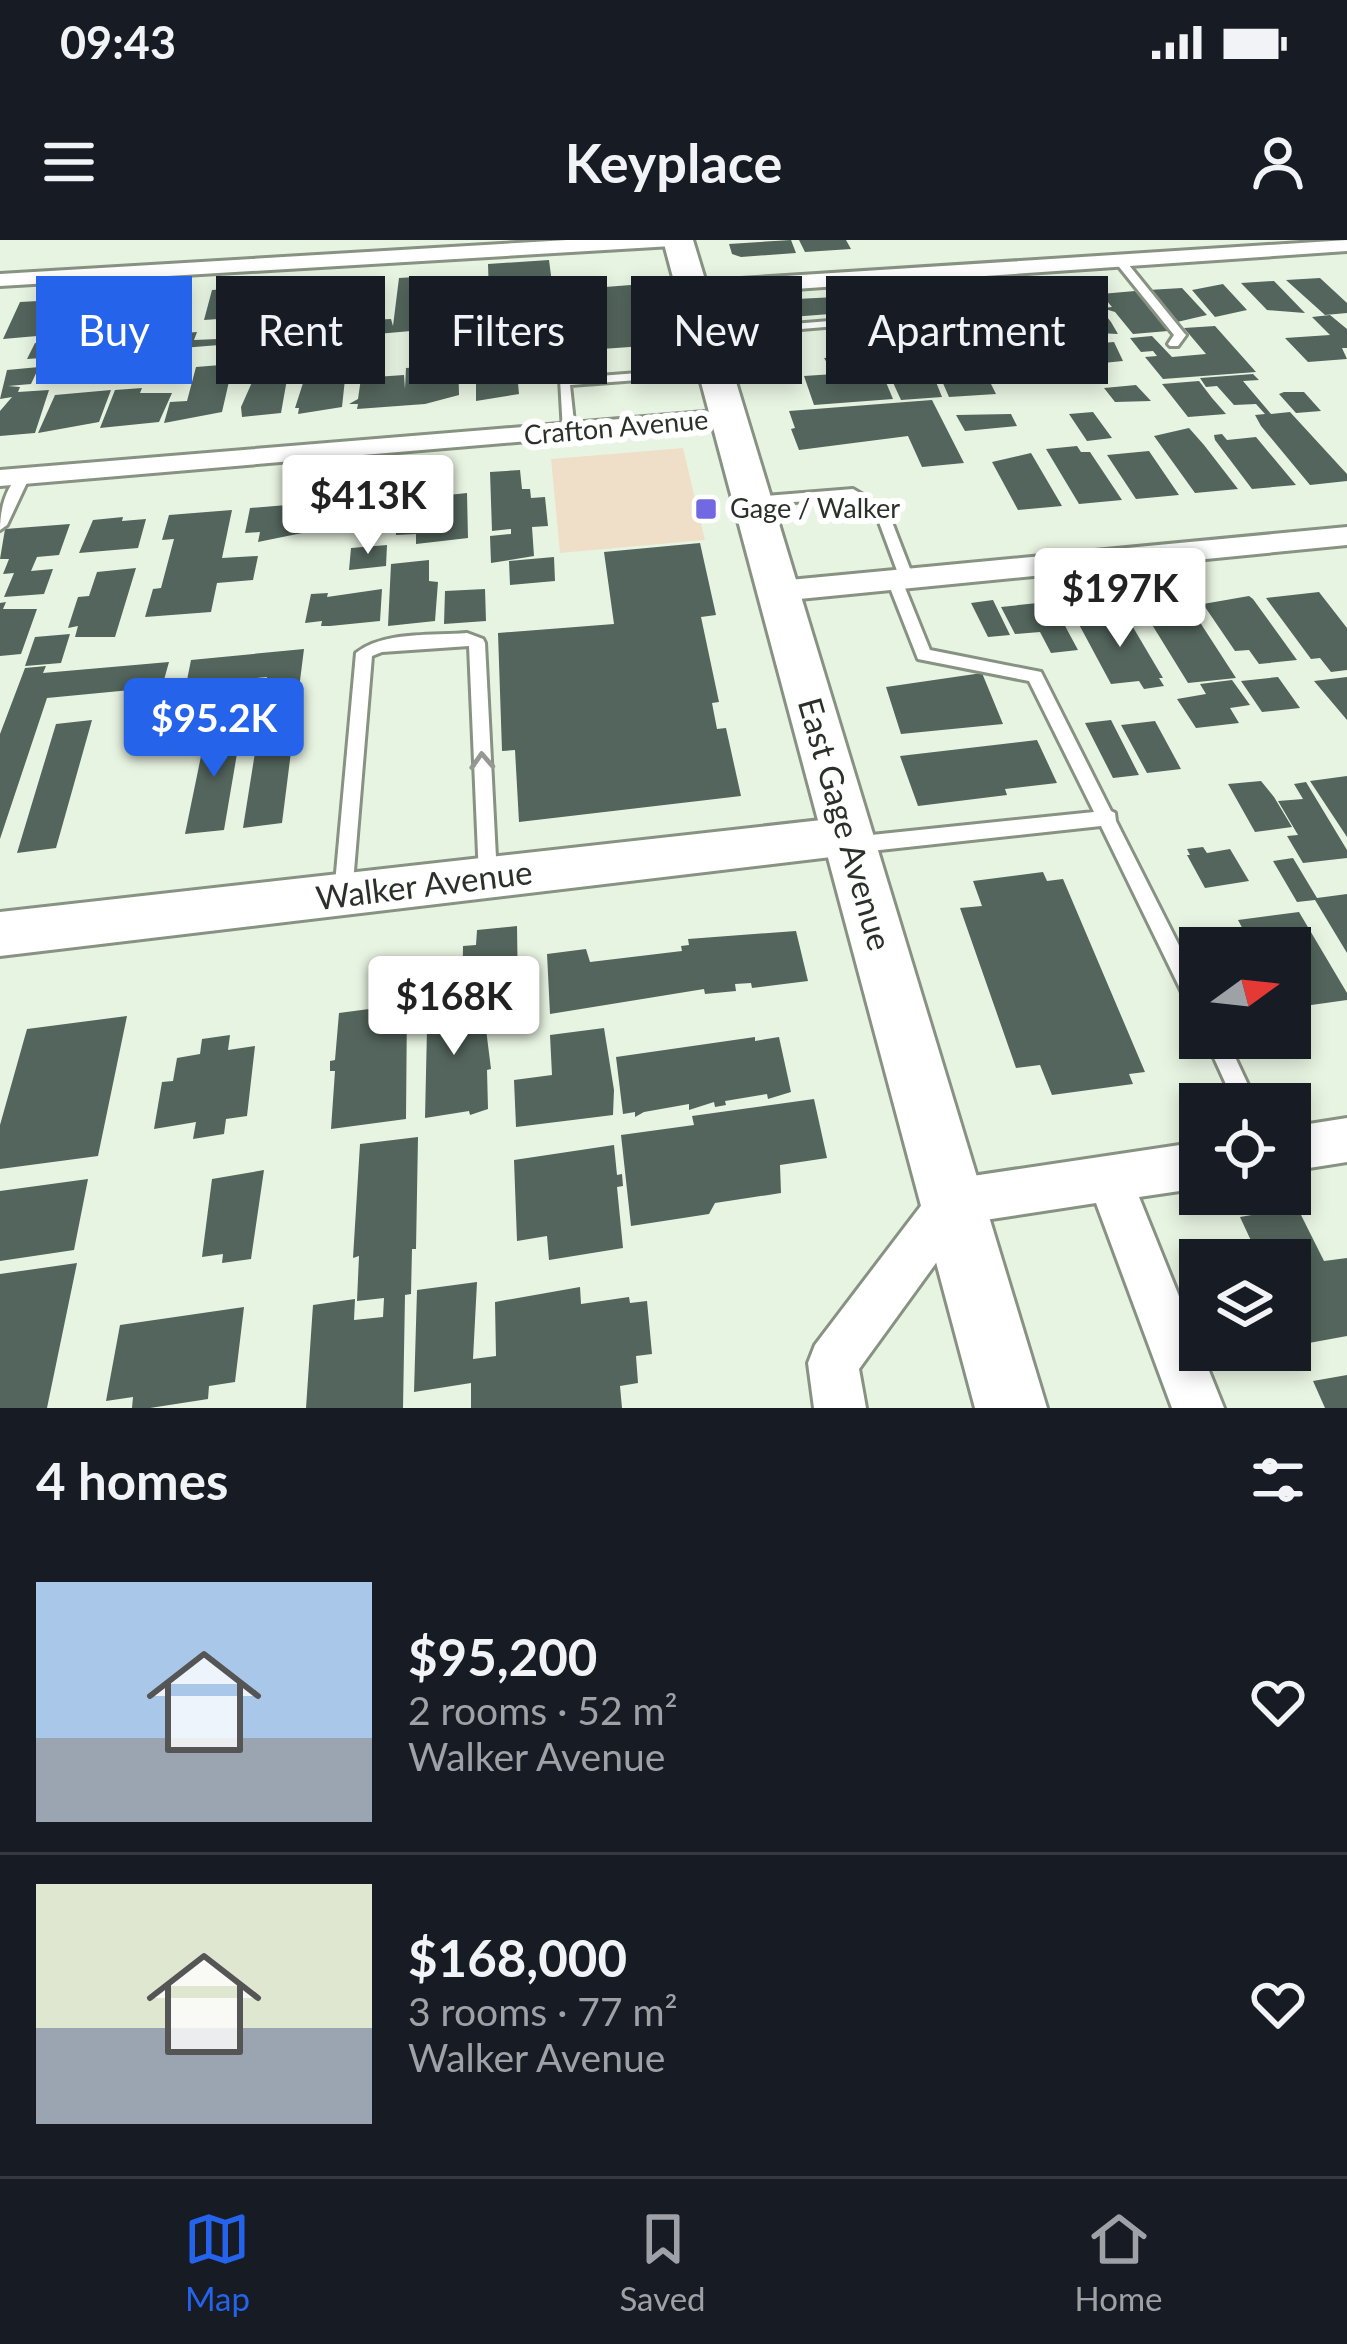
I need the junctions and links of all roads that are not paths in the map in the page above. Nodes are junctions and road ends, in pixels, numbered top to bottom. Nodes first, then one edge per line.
1 (675, 240) edge
2 (1347, 245) edge
3 (1120, 261) junction
4 (688, 276) edge
5 (896, 276) edge
6 (0, 280) edge
7 (1174, 344) dead end
8 (631, 377) edge
9 (720, 384) edge
10 (729, 418) junction
11 (569, 432) junction
12 (12, 477) edge
13 (753, 500) junction
14 (0, 525) edge
15 (1347, 536) edge
16 (901, 579) junction
17 (779, 591) junction
18 (1109, 818) junction
19 (850, 840) junction
20 (488, 878) junction
21 (343, 895) junction
22 (0, 934) edge
23 (1179, 963) edge
24 (1347, 1140) edge
25 (1311, 1146) edge
26 (1179, 1168) edge
27 (1110, 1180) junction
28 (952, 1202) junction
29 (841, 1408) edge
30 (1011, 1408) edge
31 (1198, 1408) edge

1 - 4 main road, East Gage Avenue
1 - 6 street
2 - 3 street
3 - 5 street
3 - 7 lane
8 - 11 lane
9 - 10 main road, East Gage Avenue
10 - 11 street, Crafton Avenue
10 - 13 main road, East Gage Avenue
11 - 12 street, Crafton Avenue
12 - 14 lane
13 - 16 lane
13 - 17 main road, East Gage Avenue
15 - 16 street
16 - 17 street
16 - 18 lane
17 - 19 main road, East Gage Avenue
18 - 19 lane
18 - 23 lane
19 - 20 street, Walker Avenue
19 - 28 main road, East Gage Avenue
20 - 21 street, Walker Avenue
20 -> 21 lane
21 - 22 street, Walker Avenue
24 - 25 street
26 - 27 street
27 - 28 street
27 - 31 street
28 - 29 street
28 - 30 main road, East Gage Avenue

